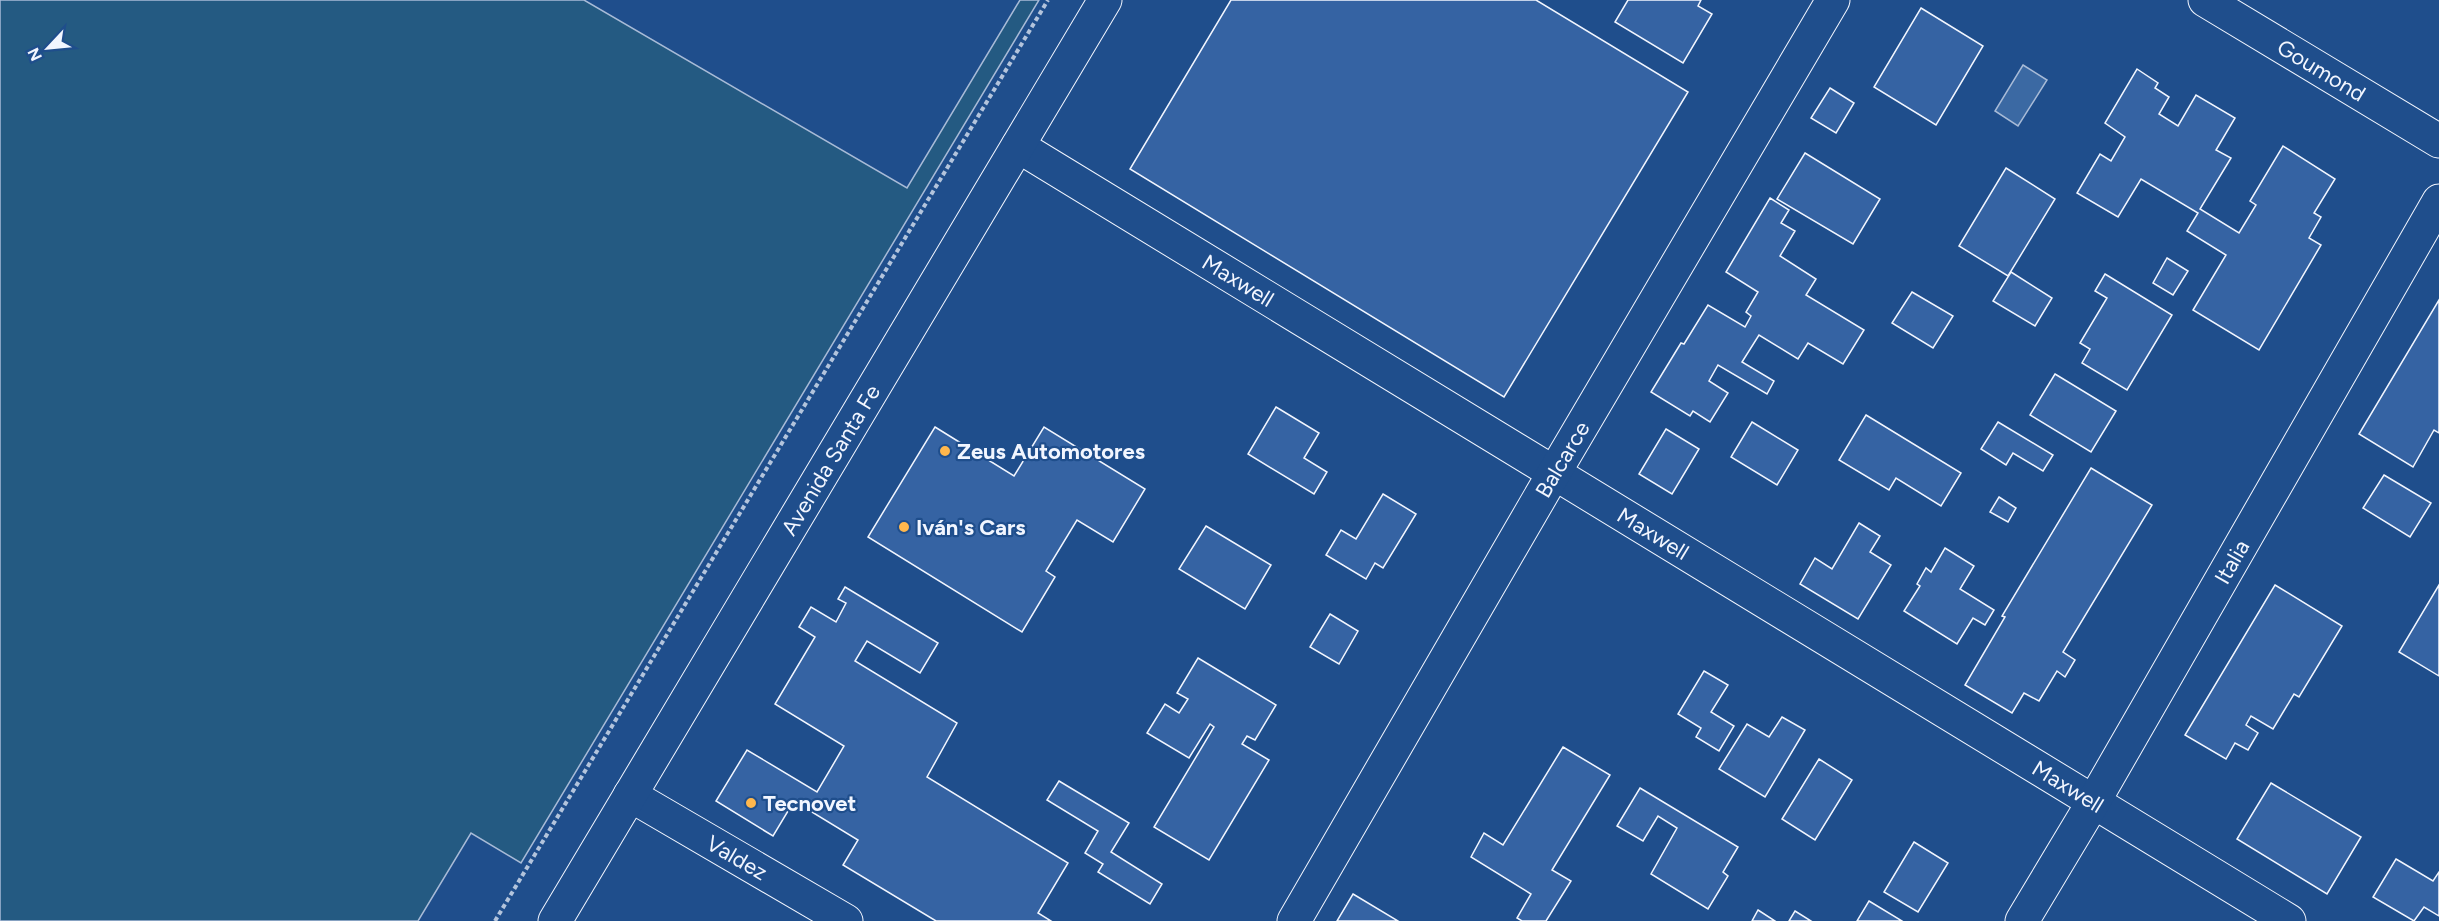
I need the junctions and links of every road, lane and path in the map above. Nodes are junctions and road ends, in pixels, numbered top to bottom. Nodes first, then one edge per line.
1 (1048, 0) edge
2 (1105, 0) edge
3 (1833, 0) edge
4 (2205, 0) edge
5 (2439, 141) edge
6 (1018, 147) junction
7 (2439, 201) edge
8 (1554, 473) junction
9 (630, 795) junction
10 (2094, 801) junction
11 (495, 921) edge
12 (555, 921) edge
13 (846, 921) edge
14 (1294, 921) edge
15 (2022, 921) edge
16 (2289, 921) edge

1 - 11 path
2 - 6 street, Avenida Santa Fe
3 - 8 street, Balcarce
4 - 5 street, Goumond
6 - 8 street, Maxwell
6 - 9 street, Avenida Santa Fe
7 - 10 street, Italia
8 - 10 street, Maxwell
8 - 14 street, Balcarce
9 - 12 street, Avenida Santa Fe
9 - 13 street, Valdez
10 - 15 street, Italia
10 - 16 street, Maxwell

